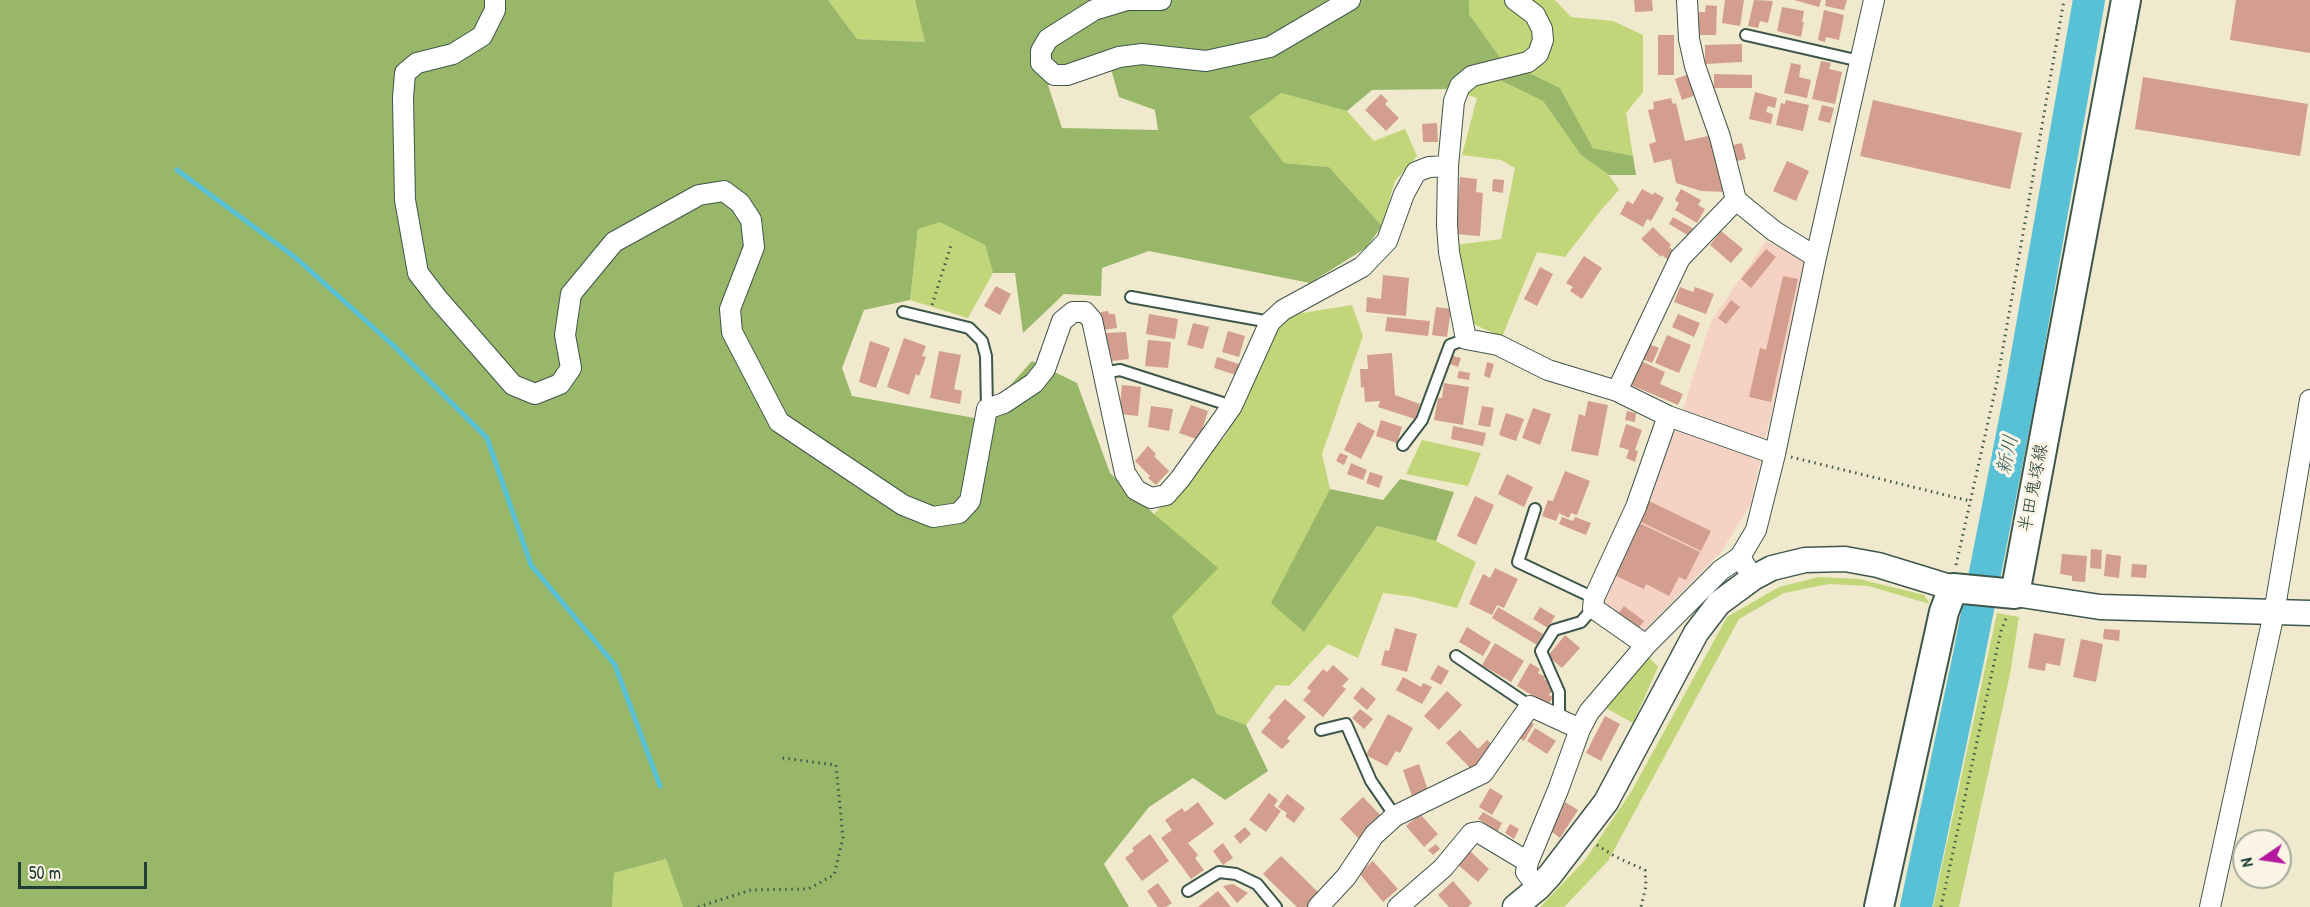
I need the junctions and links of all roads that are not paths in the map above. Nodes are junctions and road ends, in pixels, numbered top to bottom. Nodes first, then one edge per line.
1 (495, 0) edge
2 (1161, 0) edge
3 (1350, 0) edge
4 (1515, 0) edge
5 (1687, 0) edge
6 (1874, 0) edge
7 (2126, 0) edge
8 (1746, 35) dead end
9 (1860, 61) junction
10 (1448, 166) junction
11 (1736, 200) junction
12 (1816, 257) junction
13 (1131, 297) dead end
14 (903, 312) dead end
15 (1270, 322) junction
16 (1466, 339) junction
17 (1103, 373) junction
18 (1617, 391) junction
19 (2310, 400) edge
20 (1232, 406) junction
21 (987, 409) junction
22 (1668, 416) junction
23 (1403, 446) dead end
24 (1775, 454) junction
25 (1535, 509) dead end
26 (1740, 557) junction
27 (1753, 578) junction
28 (1953, 588) junction
29 (2015, 594) junction
30 (1593, 603) junction
31 (2274, 613) junction
32 (2310, 613) edge
33 (1646, 645) junction
34 (1456, 656) dead end
35 (1530, 706) junction
36 (1559, 719) junction
37 (1581, 729) junction
38 (1322, 730) dead end
39 (1395, 816) junction
40 (1528, 862) junction
41 (1538, 888) junction
42 (1188, 891) dead end
43 (1276, 907) edge
44 (1318, 907) edge
45 (1398, 907) edge
46 (1515, 907) edge
47 (1879, 907) edge
48 (2210, 907) edge

1 - 21 street
2 - 3 street
4 - 10 street
5 - 11 street
6 - 9 street
7 - 29 main road, 半田鬼塚線
8 - 9 lane
9 - 12 street
10 - 15 street
10 - 16 street
11 - 12 street
11 - 18 street
12 - 24 street
13 - 15 lane
14 - 21 lane
15 - 20 street
16 - 18 street
16 - 23 lane
17 - 20 lane
17 - 20 street
17 - 21 street
18 - 22 street
19 - 31 street
22 - 24 street
22 - 30 street
24 - 26 street
25 - 30 lane
26 - 27 street
26 - 33 street
27 - 28 street
27 - 41 street
28 - 29 main road
28 - 47 main road
29 - 31 street
30 - 33 street
30 - 36 lane
31 - 32 street
31 - 48 street
33 - 37 street
34 - 35 lane
35 - 36 street
35 - 39 street
36 - 37 street
37 - 40 street
38 - 39 lane
39 - 44 street
40 - 41 street
40 - 45 street
41 - 46 street
42 - 43 lane

